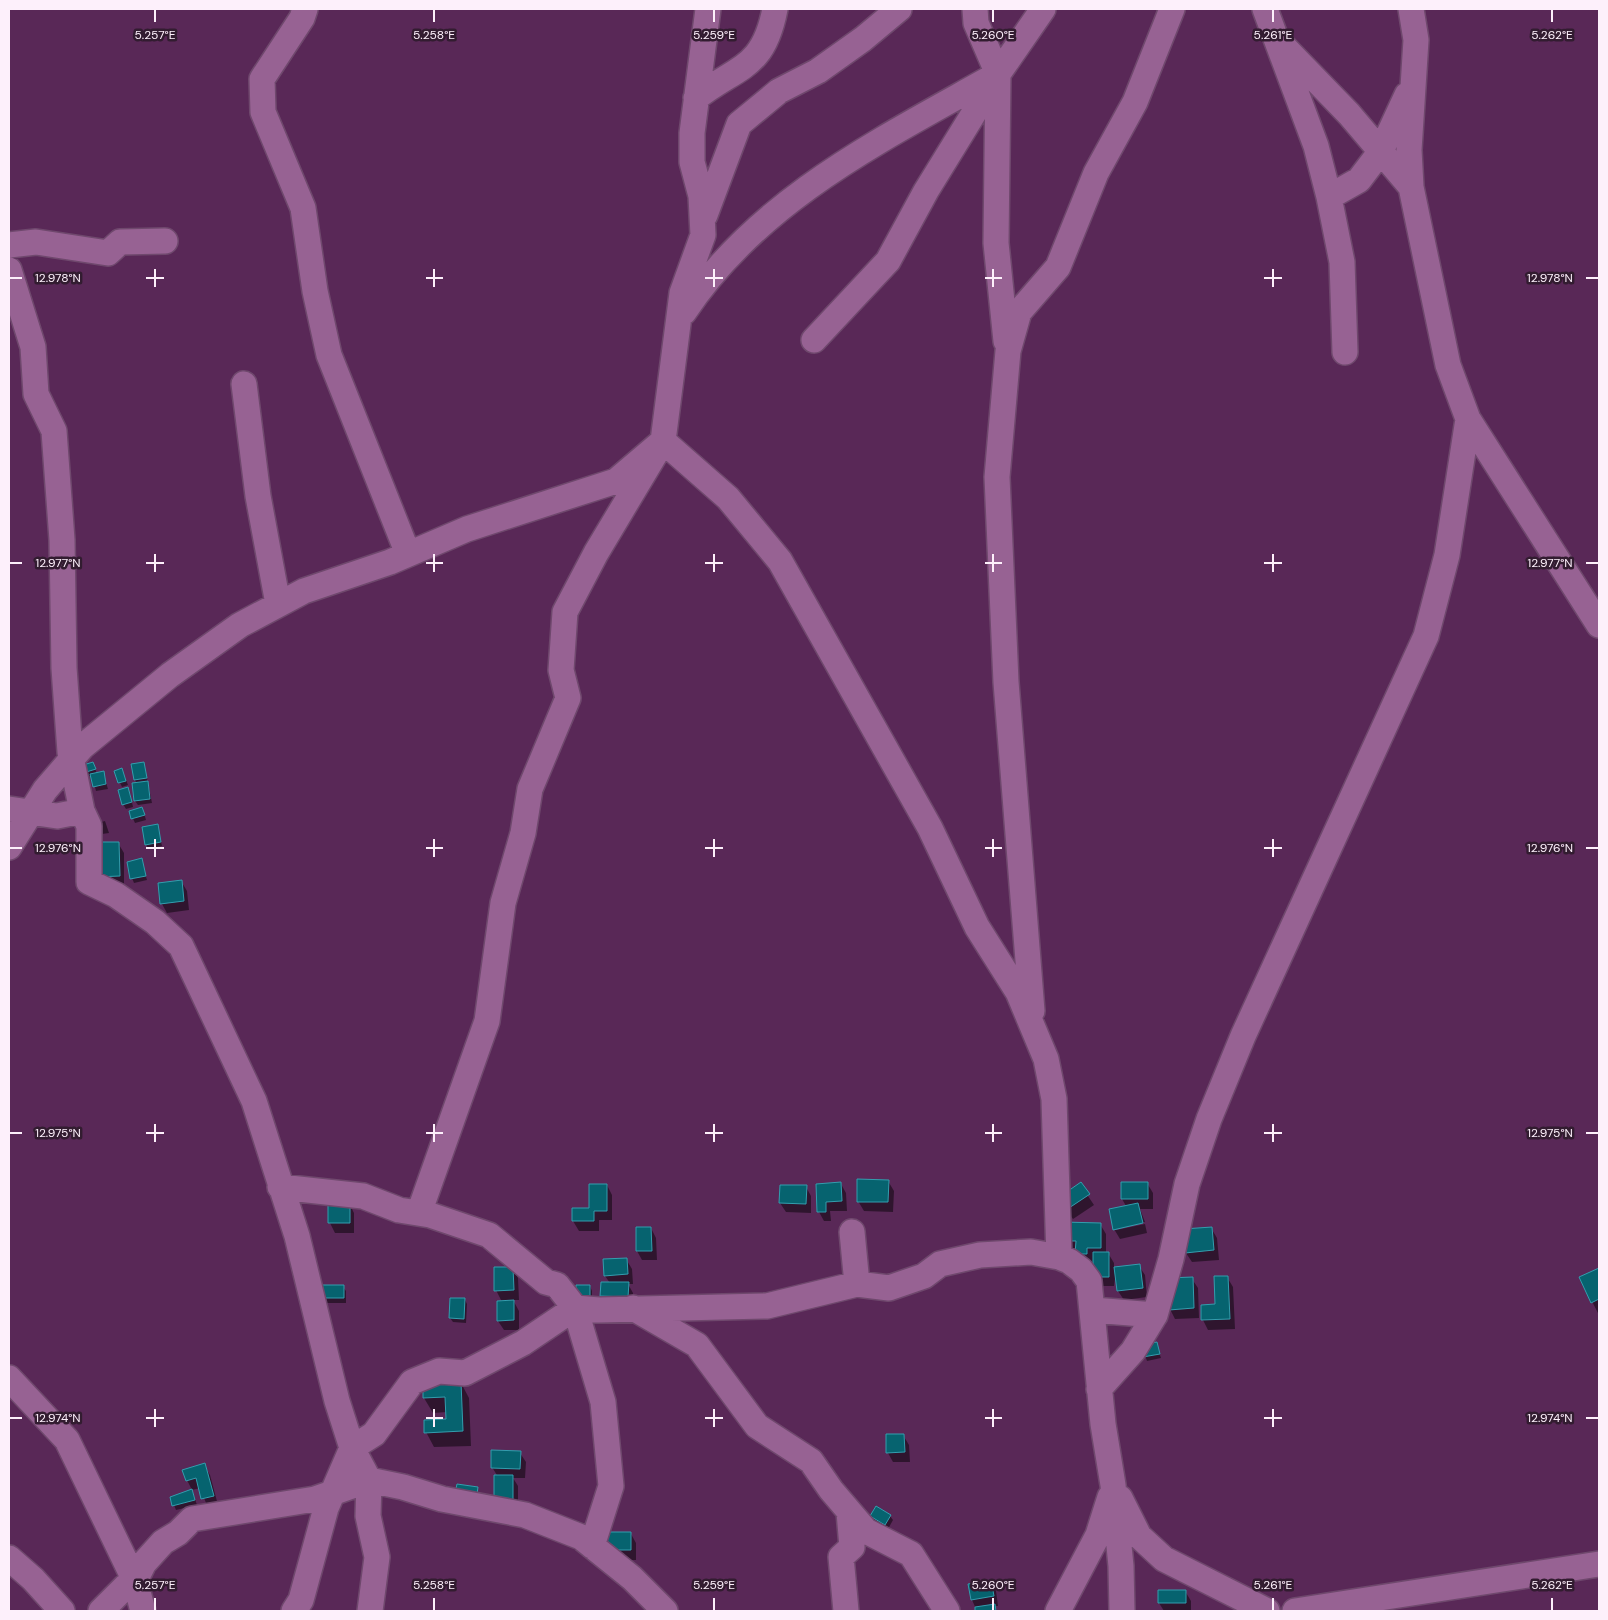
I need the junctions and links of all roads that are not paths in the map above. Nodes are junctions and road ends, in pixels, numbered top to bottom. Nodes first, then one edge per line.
1 (305, 9) edge
2 (708, 9) edge
3 (775, 9) edge
4 (899, 9) edge
5 (975, 9) edge
6 (1043, 9) edge
7 (1172, 9) edge
8 (1264, 9) edge
9 (1413, 11) edge
10 (1277, 40) junction
11 (998, 74) junction
12 (1413, 84) junction
13 (696, 98) junction
14 (1381, 151) junction
15 (1411, 187) junction
16 (1329, 198) junction
17 (702, 222) junction
18 (164, 241) dead end
19 (9, 245) edge
20 (9, 270) edge
21 (678, 321) junction
22 (814, 340) dead end
23 (1008, 350) junction
24 (1345, 352) dead end
25 (244, 384) dead end
26 (1468, 419) junction
27 (663, 441) junction
28 (408, 554) junction
29 (278, 604) junction
30 (1599, 625) edge
31 (72, 758) junction
32 (20, 811) edge
33 (82, 811) junction
34 (9, 847) edge
35 (1031, 1025) junction
36 (280, 1187) junction
37 (419, 1213) junction
38 (852, 1232) dead end
39 (1059, 1256) junction
40 (857, 1284) junction
41 (575, 1308) junction
42 (633, 1308) junction
43 (1093, 1310) junction
44 (1155, 1315) junction
45 (9, 1378) edge
46 (1099, 1389) junction
47 (352, 1448) junction
48 (369, 1480) junction
49 (1114, 1484) junction
50 (332, 1493) junction
51 (849, 1512) junction
52 (592, 1546) junction
53 (9, 1558) edge
54 (1599, 1564) edge
55 (135, 1581) junction
56 (1055, 1608) edge
57 (62, 1611) edge
58 (101, 1611) edge
59 (143, 1611) edge
60 (294, 1611) edge
61 (370, 1611) edge
62 (665, 1611) edge
63 (846, 1611) edge
64 (947, 1611) edge
65 (1122, 1611) edge
66 (1267, 1611) edge
67 (1295, 1611) edge

1 - 28 street
2 - 13 street
3 - 13 street
4 - 17 street
5 - 11 street
6 - 11 street
7 - 23 street
8 - 10 street
9 - 12 street
10 - 14 street
10 - 16 street
11 - 21 street
11 - 22 street
11 - 23 street
12 - 14 street
12 - 15 street
13 - 17 street
14 - 15 street
14 - 16 street
15 - 26 street
16 - 24 street
17 - 21 street
18 - 19 street
20 - 31 street
21 - 27 street
23 - 35 street
25 - 29 street
26 - 30 street
26 - 44 street
27 - 28 street
27 - 35 street
27 - 37 street
28 - 29 street
29 - 31 street
31 - 32 street
31 - 33 street
32 - 33 street
32 - 34 street
33 - 36 street
35 - 39 street
36 - 37 street
36 - 47 street
37 - 41 street
38 - 40 street
39 - 40 street
39 - 43 street
40 - 42 street
41 - 42 street
41 - 47 street
41 - 52 street
42 - 51 street
43 - 44 street
43 - 46 street
44 - 46 street
45 - 55 street
46 - 49 street
47 - 48 street
47 - 50 street
48 - 50 street
48 - 52 street
48 - 61 street
49 - 56 street
49 - 65 street
49 - 66 street
50 - 55 street
50 - 60 street
51 - 63 street
51 - 64 street
52 - 62 street
53 - 57 street
54 - 67 street
55 - 58 street
55 - 59 street

